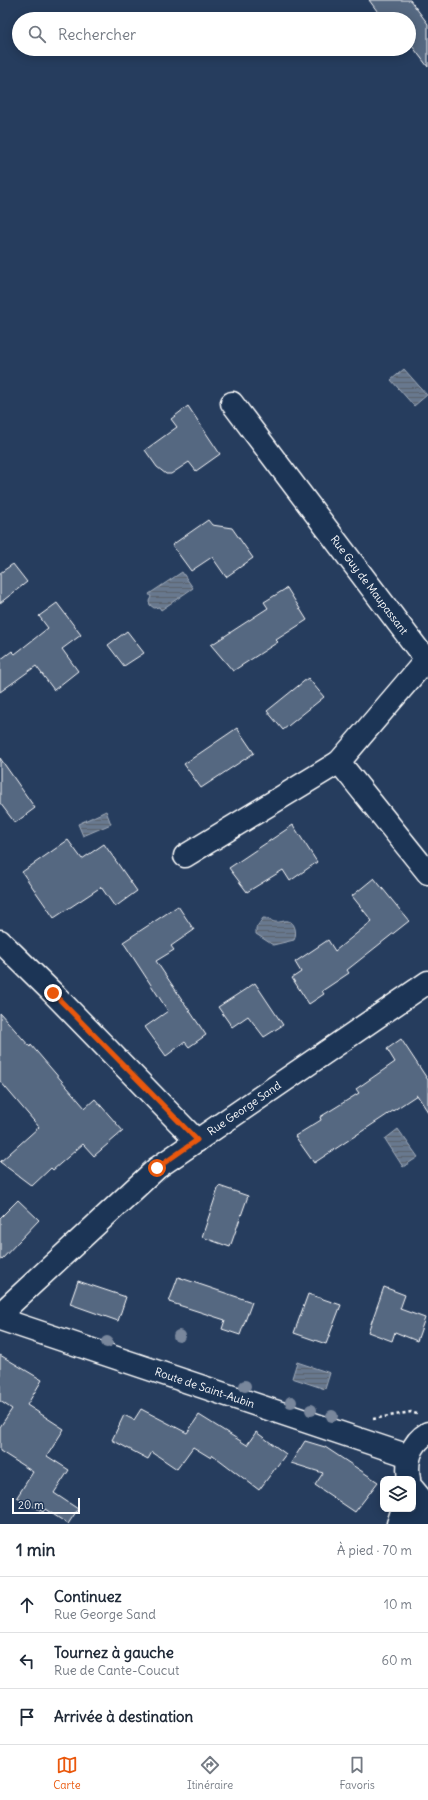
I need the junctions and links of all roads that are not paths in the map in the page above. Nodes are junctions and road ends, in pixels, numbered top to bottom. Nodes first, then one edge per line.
1 (232, 403) dead end
2 (339, 762) junction
3 (185, 856) dead end
4 (428, 873) edge
5 (0, 941) edge
6 (428, 982) edge
7 (197, 1140) junction
8 (0, 1314) edge
9 (0, 1319) edge
10 (428, 1433) edge
11 (409, 1456) junction
12 (410, 1476) edge
13 (404, 1512) edge
14 (428, 1514) edge
15 (398, 1524) edge
16 (418, 1524) edge

1 - 2 street, Rue Guy de Maupassant
2 - 3 street, Rue Guy de Maupassant
2 - 4 street
5 - 7 street
6 - 7 street, Rue George Sand
7 - 8 street, Rue George Sand
9 - 11 street, Route de Saint-Aubin
10 - 11 street
11 - 12 street
13 - 15 street
14 - 16 street

